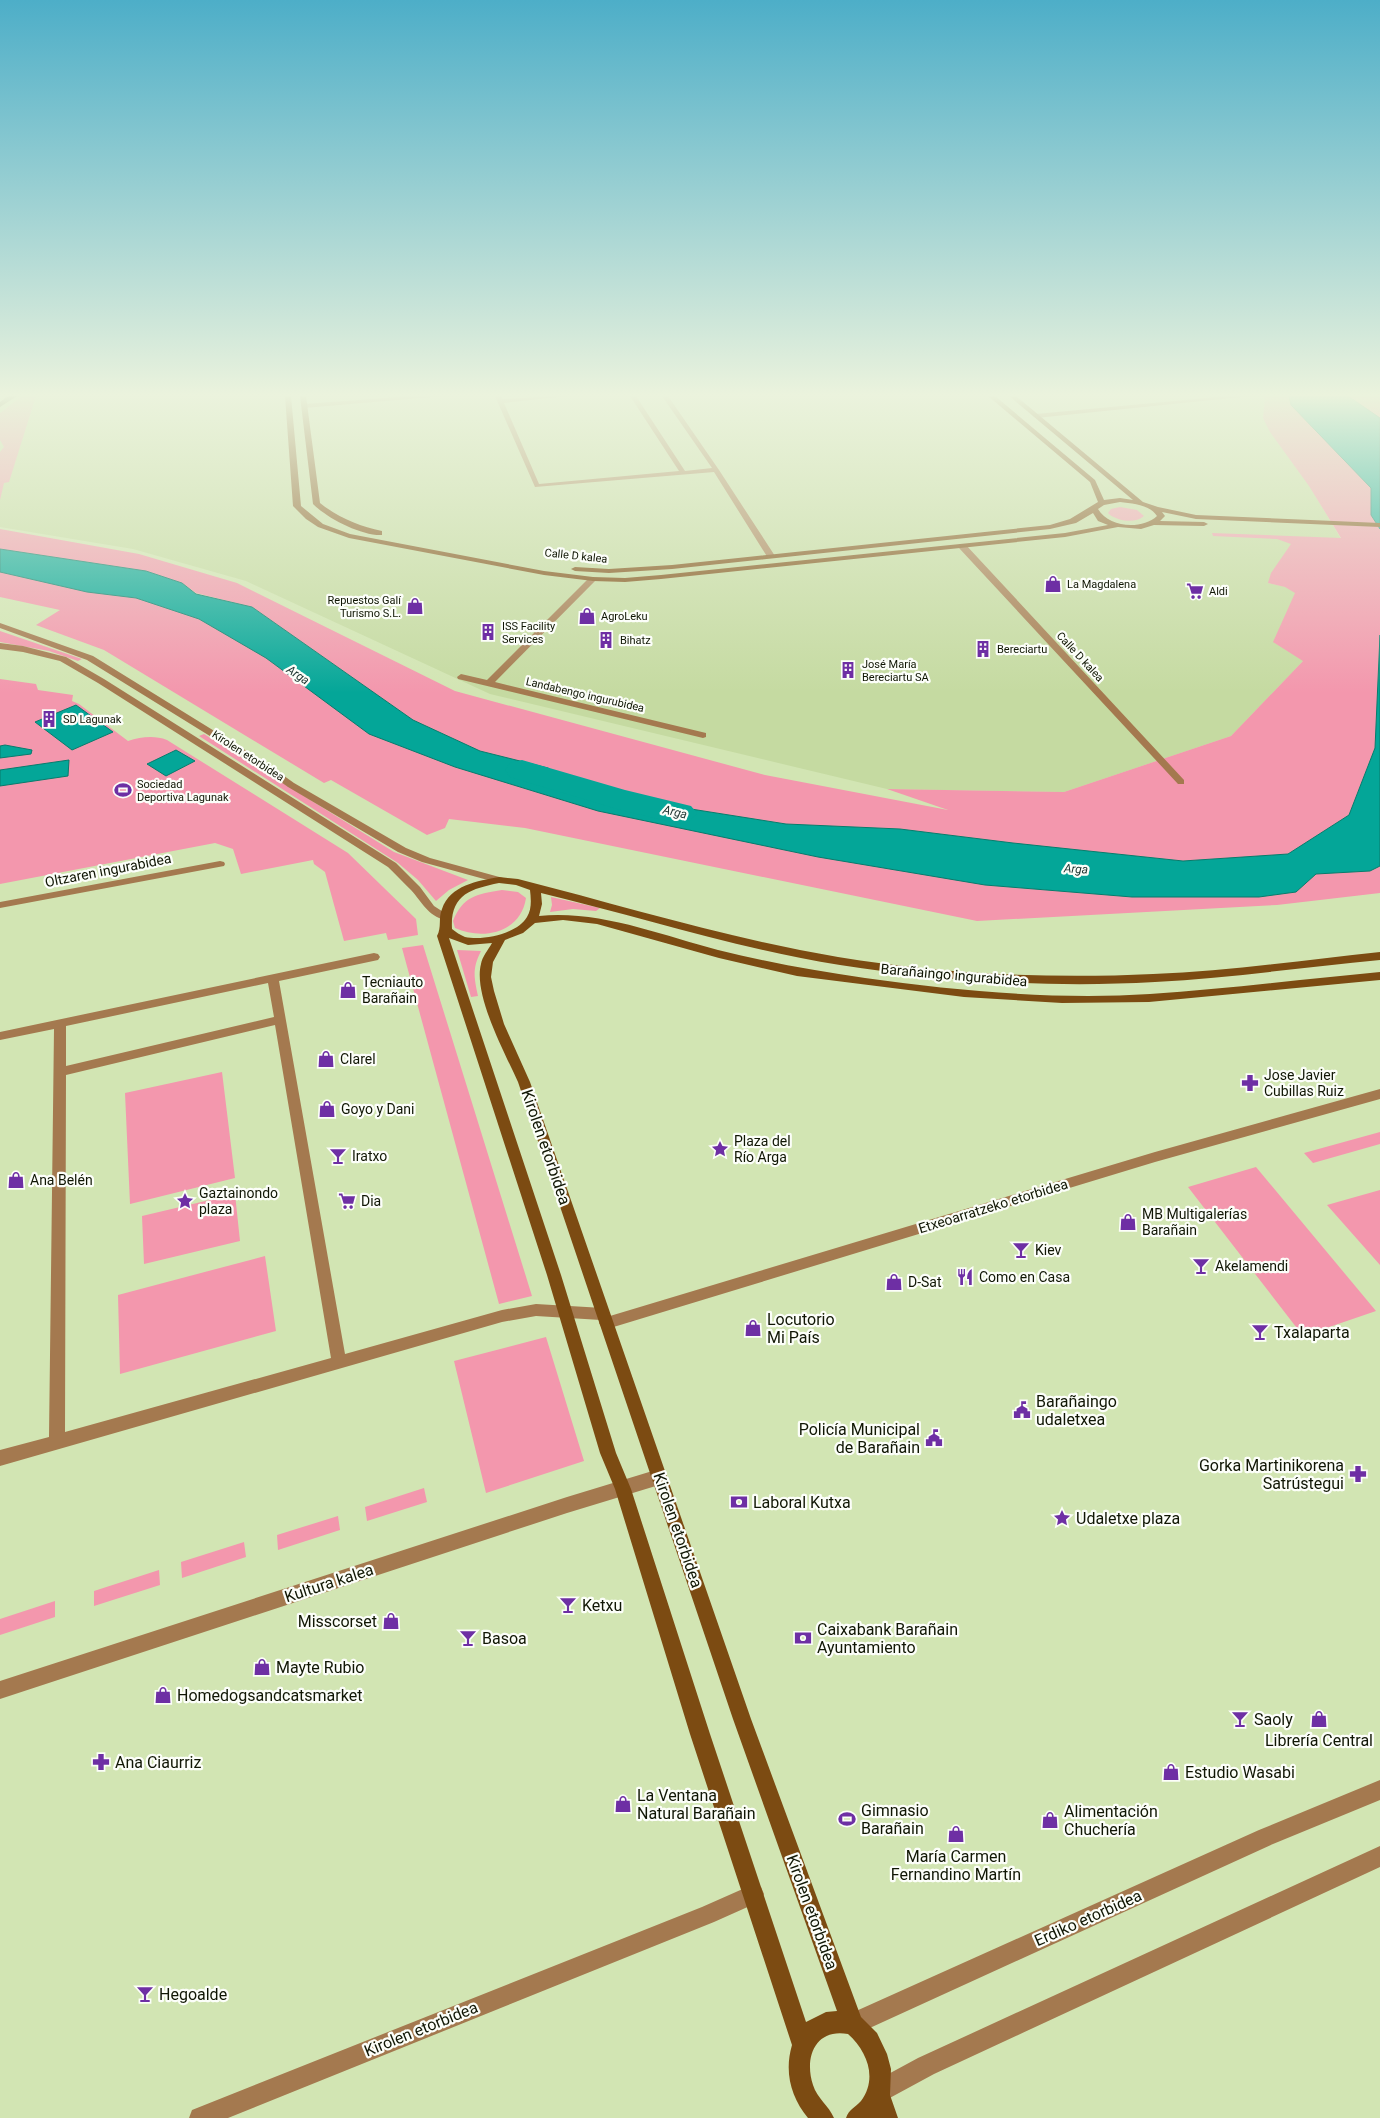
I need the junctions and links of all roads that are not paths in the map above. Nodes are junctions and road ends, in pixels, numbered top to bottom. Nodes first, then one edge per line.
1 (296, 495) edge
2 (316, 495) edge
3 (732, 495) edge
4 (1099, 495) edge
5 (1131, 495) edge
6 (1102, 503) junction
7 (1141, 503) junction
8 (1094, 509) junction
9 (1156, 509) junction
10 (1156, 523) junction
11 (1118, 525) junction
12 (1380, 525) edge
13 (1380, 533) edge
14 (962, 546) junction
15 (771, 556) junction
16 (841, 559) junction
17 (735, 570) junction
18 (593, 579) junction
19 (0, 625) edge
20 (0, 646) edge
21 (461, 677) dead end
22 (488, 684) junction
23 (703, 735) dead end
24 (1181, 782) dead end
25 (220, 864) dead end
26 (499, 880) junction
27 (535, 888) junction
28 (0, 905) edge
29 (531, 920) junction
30 (445, 924) junction
31 (501, 938) junction
32 (1380, 956) edge
33 (374, 957) dead end
34 (1380, 976) edge
35 (273, 978) junction
36 (280, 1020) junction
37 (60, 1024) junction
38 (0, 1036) edge
39 (61, 1072) junction
40 (1380, 1094) edge
41 (564, 1312) junction
42 (605, 1318) junction
43 (339, 1362) junction
44 (57, 1441) junction
45 (0, 1458) edge
46 (659, 1477) junction
47 (623, 1489) junction
48 (0, 1690) edge
49 (1380, 1790) edge
50 (1380, 1856) edge
51 (754, 1894) junction
52 (852, 2024) junction
53 (803, 2045) junction
54 (878, 2092) junction
55 (200, 2118) edge
56 (824, 2118) edge
57 (857, 2118) edge
58 (887, 2118) edge

1 - 18 main road, Calle D kalea
2 - 15 main road, Calle D kalea
3 - 15 street
4 - 6 main road
5 - 7 main road
6 - 7 main road
6 - 8 main road, Calle D kalea
7 - 9 main road
8 - 11 main road
8 - 15 main road, Calle D kalea
9 - 10 main road
9 - 12 main road
10 - 11 main road
10 - 13 main road
11 - 14 main road
14 - 16 main road
14 - 24 street, Calle D kalea
15 - 16 main road
15 - 17 main road
16 - 17 main road, Calle D kalea
17 - 18 main road, Calle D kalea
18 - 22 street, Calle D kalea
19 - 26 street, Kirolen etorbidea
20 - 30 street, Kirolen etorbidea
21 - 22 street, Landabengo ingurubidea
22 - 23 street, Landabengo ingurubidea
25 - 28 street, Oltzaren ingurabidea
26 - 27 main road
26 - 30 main road
27 - 29 main road
27 - 32 main road, Barañaingo ingurabidea
29 - 31 main road
29 - 34 main road, Barañaingo ingurabidea
30 - 31 main road
30 - 41 main road
31 - 42 main road, Kirolen etorbidea
33 - 35 street
35 - 36 street
35 - 37 street
36 - 39 street
36 - 43 street
37 - 38 street
37 - 39 street
39 - 44 street
40 - 42 street, Etxeoarratzeko etorbidea
41 - 42 street
41 - 43 street
41 - 47 main road
42 - 46 main road, Kirolen etorbidea
43 - 44 street
44 - 45 street
46 - 47 street, Kultura kalea
46 - 52 main road, Kirolen etorbidea
47 - 48 street, Kultura kalea
47 - 51 main road
49 - 52 street, Erdiko etorbidea
50 - 54 street
51 - 53 main road
51 - 55 street, Kirolen etorbidea
52 - 53 main road, Erdiko etorbidea
52 - 54 main road, Kirolen etorbidea
53 - 56 main road
54 - 57 main road
54 - 58 main road, Kirolen etorbidea

